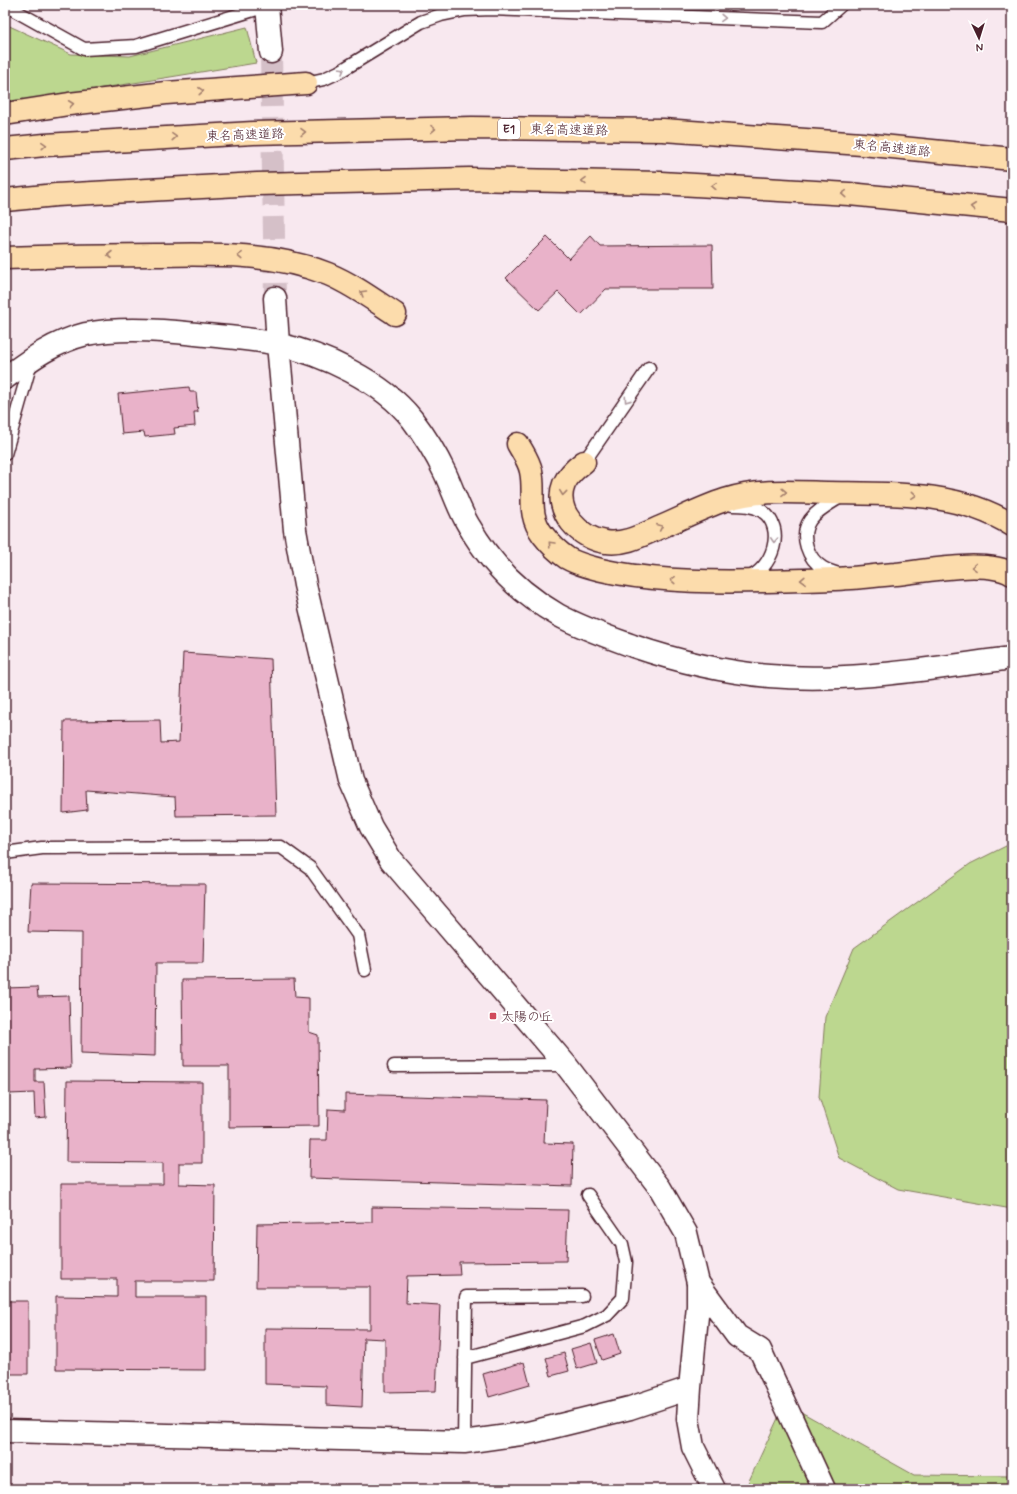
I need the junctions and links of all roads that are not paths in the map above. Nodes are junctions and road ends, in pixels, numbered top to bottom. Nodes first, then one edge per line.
1 (841, 5) edge
2 (5, 6) edge
3 (267, 6) edge
4 (270, 52) tunnel mouth
5 (306, 83) joint
6 (5, 114) edge
7 (5, 149) edge
8 (1012, 159) edge
9 (5, 200) edge
10 (1012, 210) edge
11 (5, 258) edge
12 (275, 298) tunnel mouth
13 (395, 314) dead end
14 (278, 344) junction
15 (32, 358) junction
16 (650, 368) dead end
17 (5, 378) edge
18 (518, 444) dead end
19 (5, 454) edge
20 (584, 462) joint
21 (847, 493) junction
22 (714, 503) junction
23 (1012, 525) edge
24 (1012, 574) edge
25 (850, 578) junction
26 (736, 581) junction
27 (1012, 658) edge
28 (5, 853) edge
29 (365, 970) dead end
30 (566, 1065) junction
31 (394, 1066) dead end
32 (588, 1195) dead end
33 (698, 1283) junction
34 (582, 1296) dead end
35 (465, 1358) junction
36 (690, 1388) junction
37 (5, 1431) edge
38 (464, 1442) junction
39 (714, 1489) edge
40 (824, 1489) edge

5 -> 1 lane
2 - 3 lane
3 - 4 street
6 -> 5 highway
7 -> 8 highway, 東名高速道路 / E1
10 -> 9 highway
13 -> 11 highway
12 - 14 street
14 - 15 street
14 - 27 street
14 - 30 street
15 - 17 street
15 - 19 lane
16 -> 20 lane
26 -> 18 highway
20 -> 22 highway
22 -> 21 highway
21 -> 23 highway
21 - 25 lane
22 -> 26 lane
24 -> 25 highway
25 -> 26 highway
28 - 29 lane
30 - 31 lane
30 - 33 street
32 - 35 lane
33 - 36 street
33 - 40 street
34 - 35 lane
35 - 38 lane
36 - 38 street
36 - 39 street
37 - 38 street

